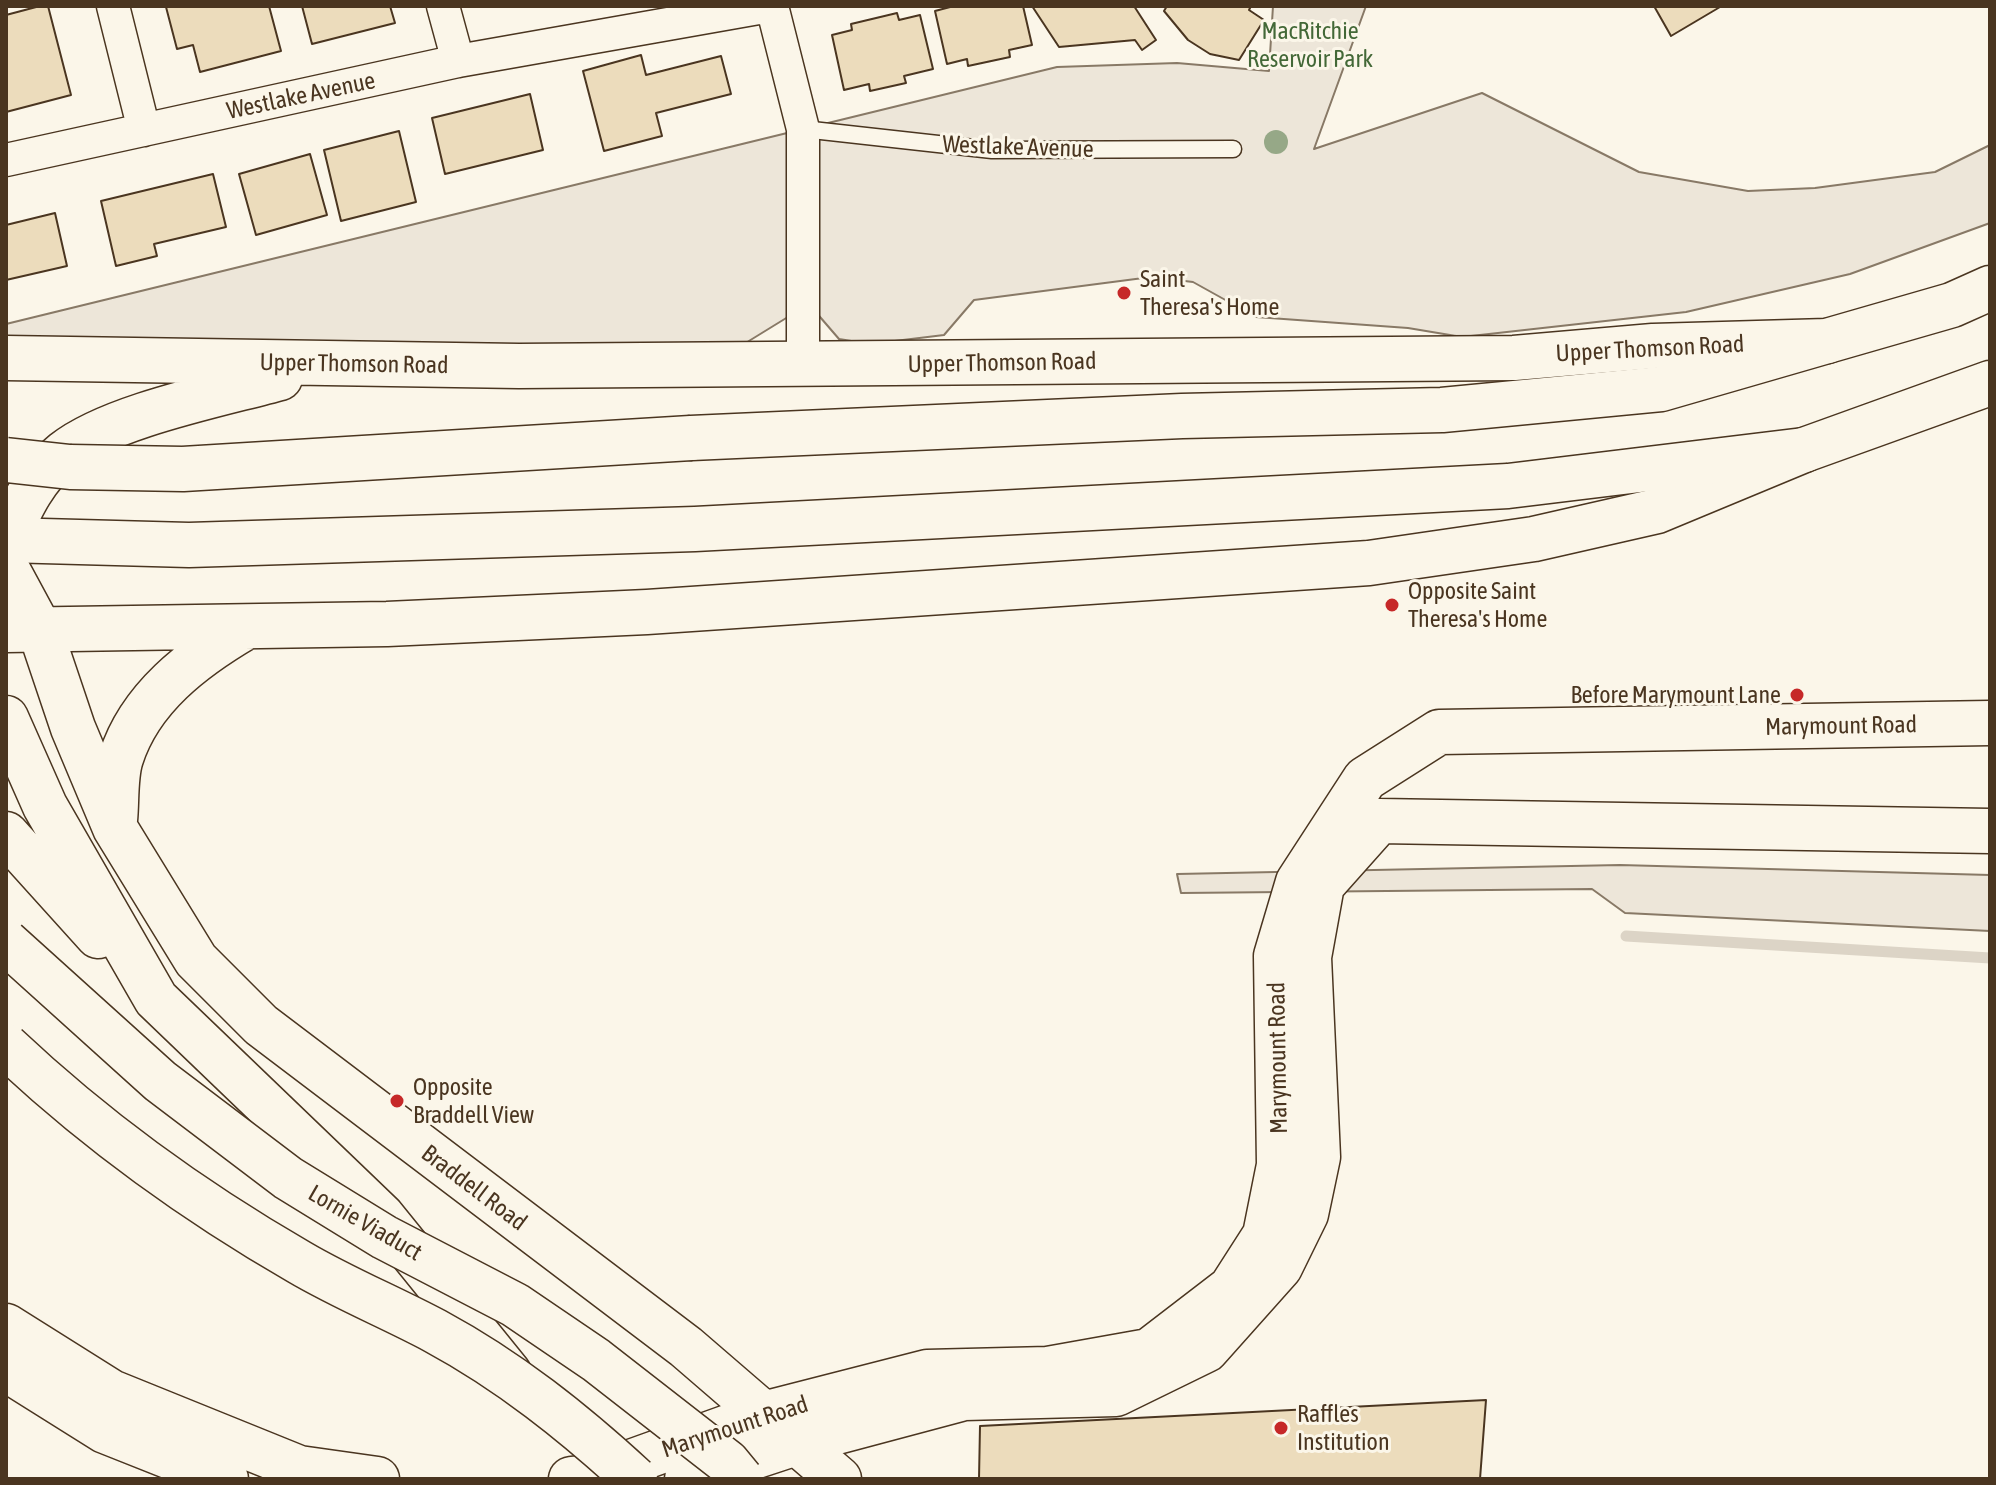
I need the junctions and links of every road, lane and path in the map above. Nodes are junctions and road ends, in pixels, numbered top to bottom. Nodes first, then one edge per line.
1 (113, 6) edge
2 (443, 6) edge
3 (771, 6) edge
4 (458, 61) junction
5 (803, 129) junction
6 (144, 130) junction
7 (1233, 149) dead end
8 (6, 160) edge
9 (1990, 288) edge
10 (1827, 341) junction
11 (6, 358) edge
12 (337, 364) junction
13 (803, 365) junction
14 (1990, 383) edge
15 (1804, 450) junction
16 (6, 460) edge
17 (6, 540) edge
18 (6, 567) edge
19 (248, 626) junction
20 (23, 630) edge
21 (6, 718) edge
22 (1990, 723) edge
23 (115, 828) junction
24 (1990, 831) edge
25 (6, 834) edge
26 (6, 942) edge
27 (156, 999) junction
28 (6, 1046) edge
29 (6, 1326) edge
30 (6, 1369) edge
31 (767, 1413) junction
32 (799, 1442) junction
33 (583, 1478) edge
34 (226, 1479) edge
35 (377, 1479) edge
36 (635, 1479) edge
37 (687, 1479) edge
38 (741, 1479) edge
39 (839, 1479) edge

1 - 6 street
2 - 4 street
3 - 4 street, Westlake Avenue
3 - 5 street, Westlake Avenue
4 - 6 street, Westlake Avenue
5 - 7 lane, Westlake Avenue
5 - 13 street, Westlake Avenue
6 - 8 street, Westlake Avenue
9 - 10 main road, Upper Thomson Road
10 - 13 main road, Upper Thomson Road
10 - 16 main road, bridge
11 - 12 main road, Upper Thomson Road
12 - 13 main road, Upper Thomson Road
12 - 17 main road
14 - 15 main road
15 - 17 main road
15 - 19 main road
18 - 20 main road, Braddell Road
19 - 20 main road
19 - 23 main road
20 - 23 main road, Braddell Road
21 - 27 main road
22 - 31 main road, Marymount Road
23 - 31 main road, Braddell Road
24 - 32 main road, Marymount Road
25 - 27 main road
26 - 38 main road, Lornie Viaduct, bridge
27 - 33 main road
28 - 36 main road, bridge
29 - 35 main road
30 - 34 main road
31 - 32 main road, Braddell Road
31 - 33 main road, Marymount Road
32 - 37 main road, Marymount Road
32 - 39 main road, Braddell Road

